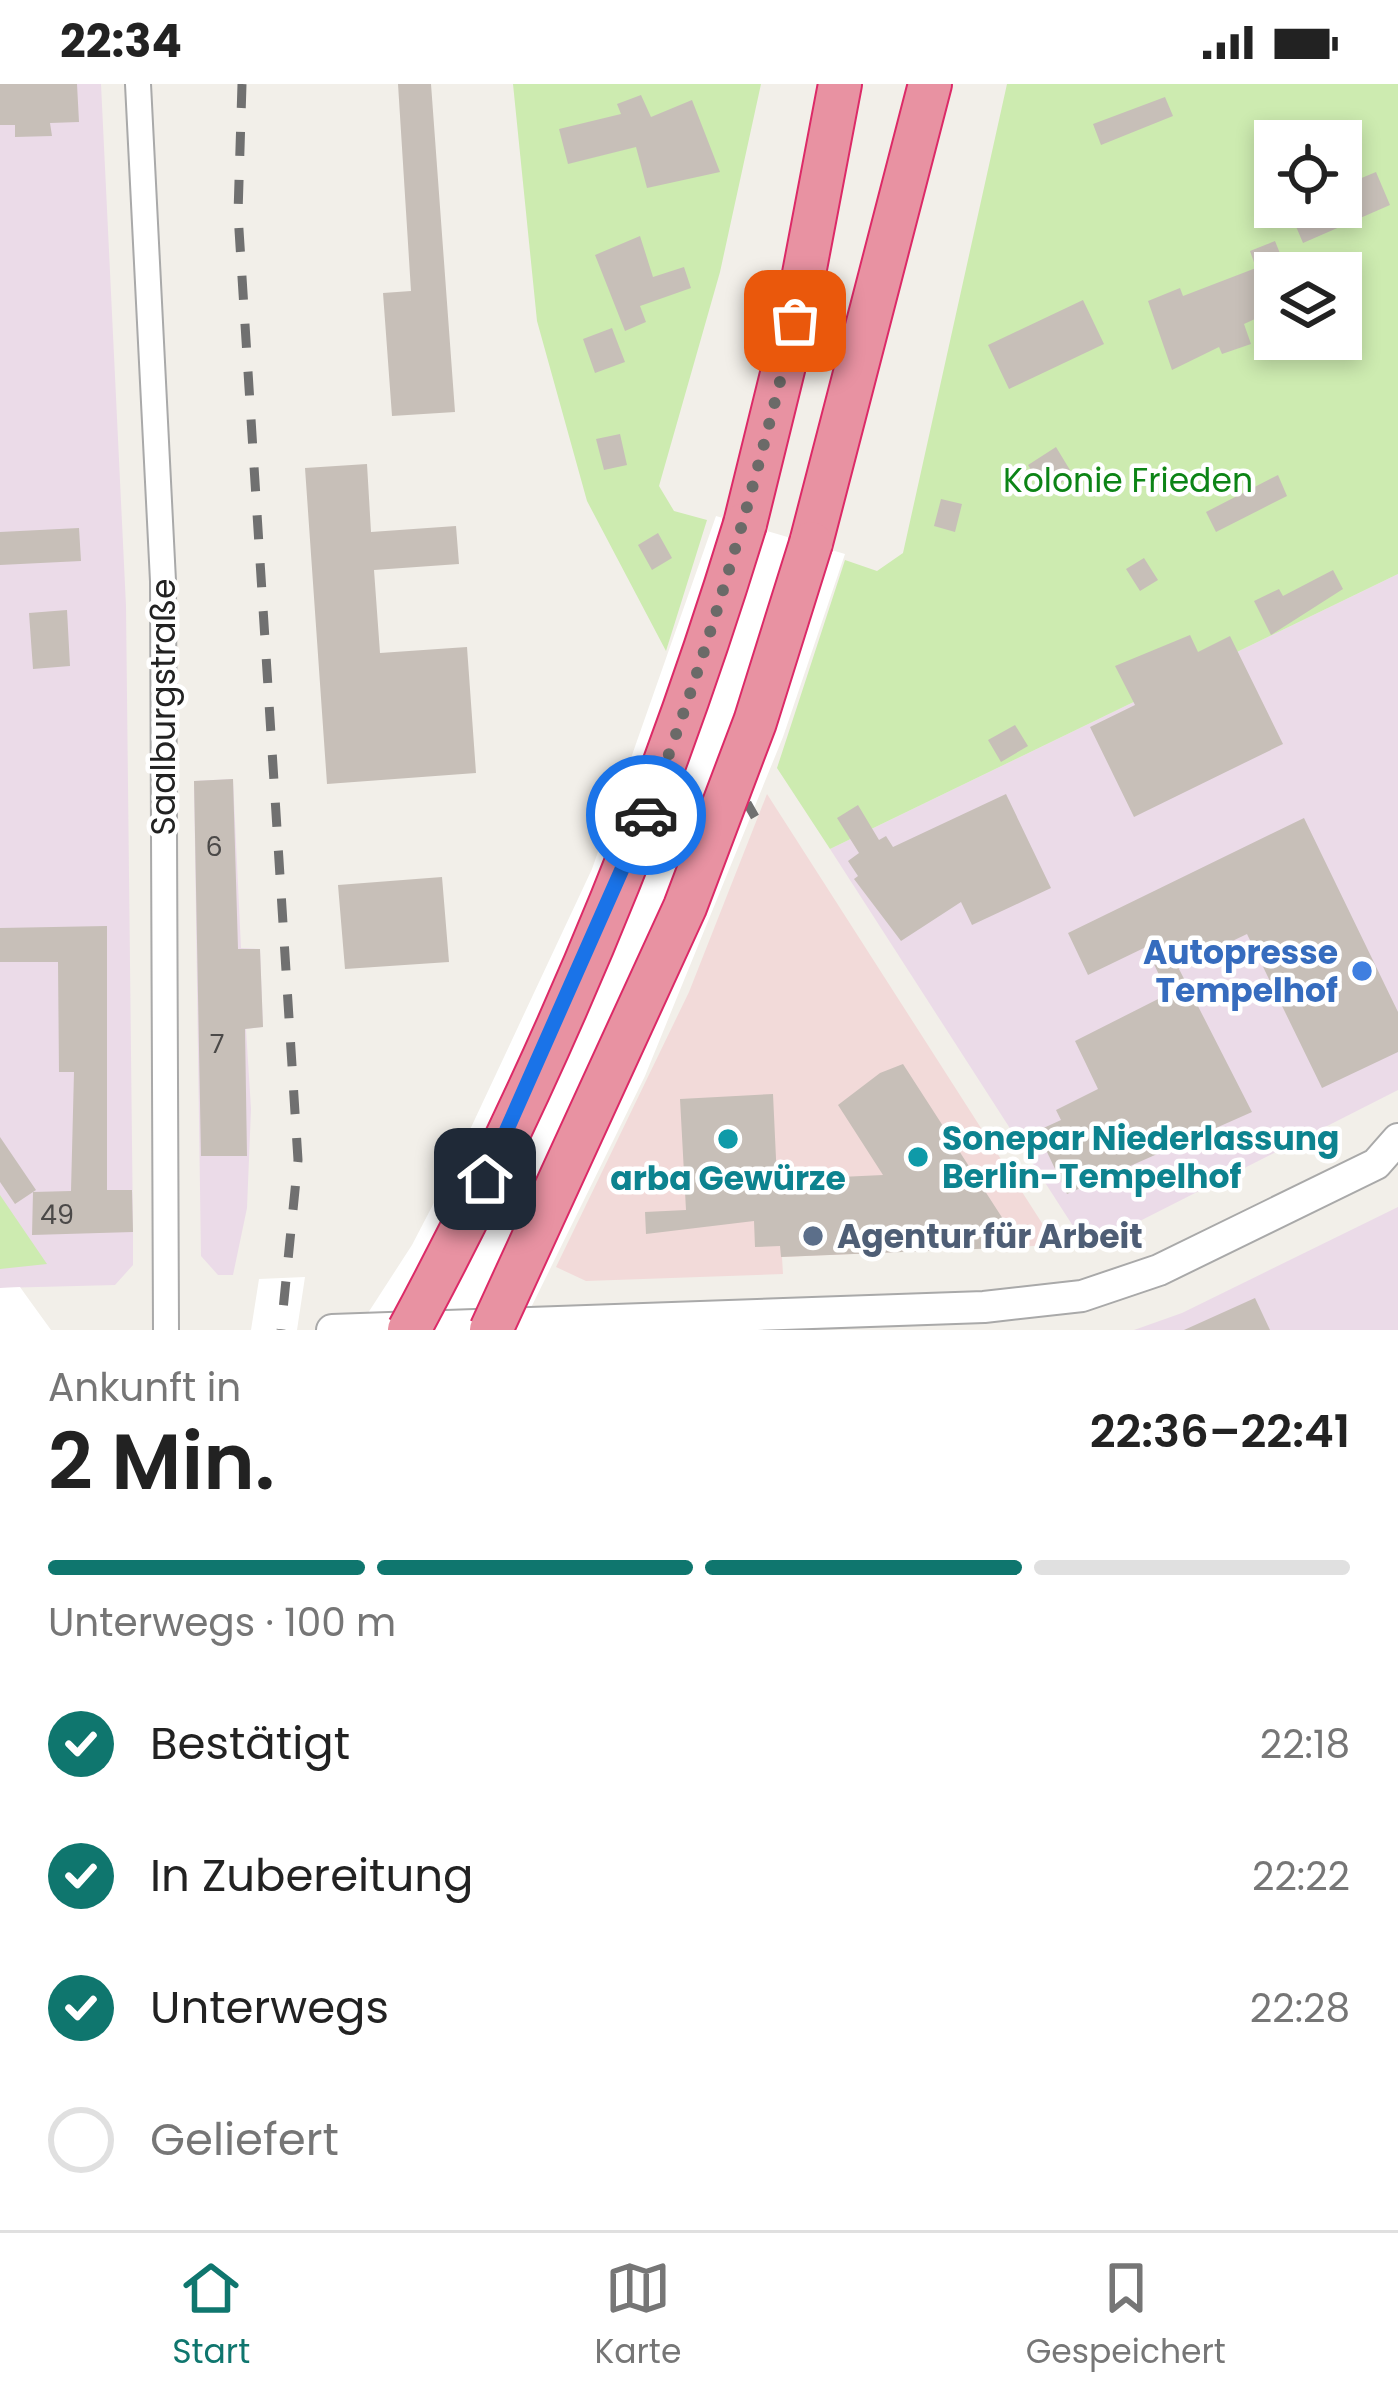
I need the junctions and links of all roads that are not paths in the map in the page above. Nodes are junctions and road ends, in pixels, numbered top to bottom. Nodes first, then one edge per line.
1 (138, 84) edge
2 (840, 84) edge
3 (930, 84) edge
4 (1398, 1139) edge
5 (1387, 1163) edge
6 (166, 1330) edge
7 (332, 1330) edge
8 (409, 1330) edge
9 (491, 1330) edge

1 - 6 street, Saalburgstraße
2 - 8 highway, bridge
3 - 9 highway, bridge
4 - 5 street
5 - 7 street

